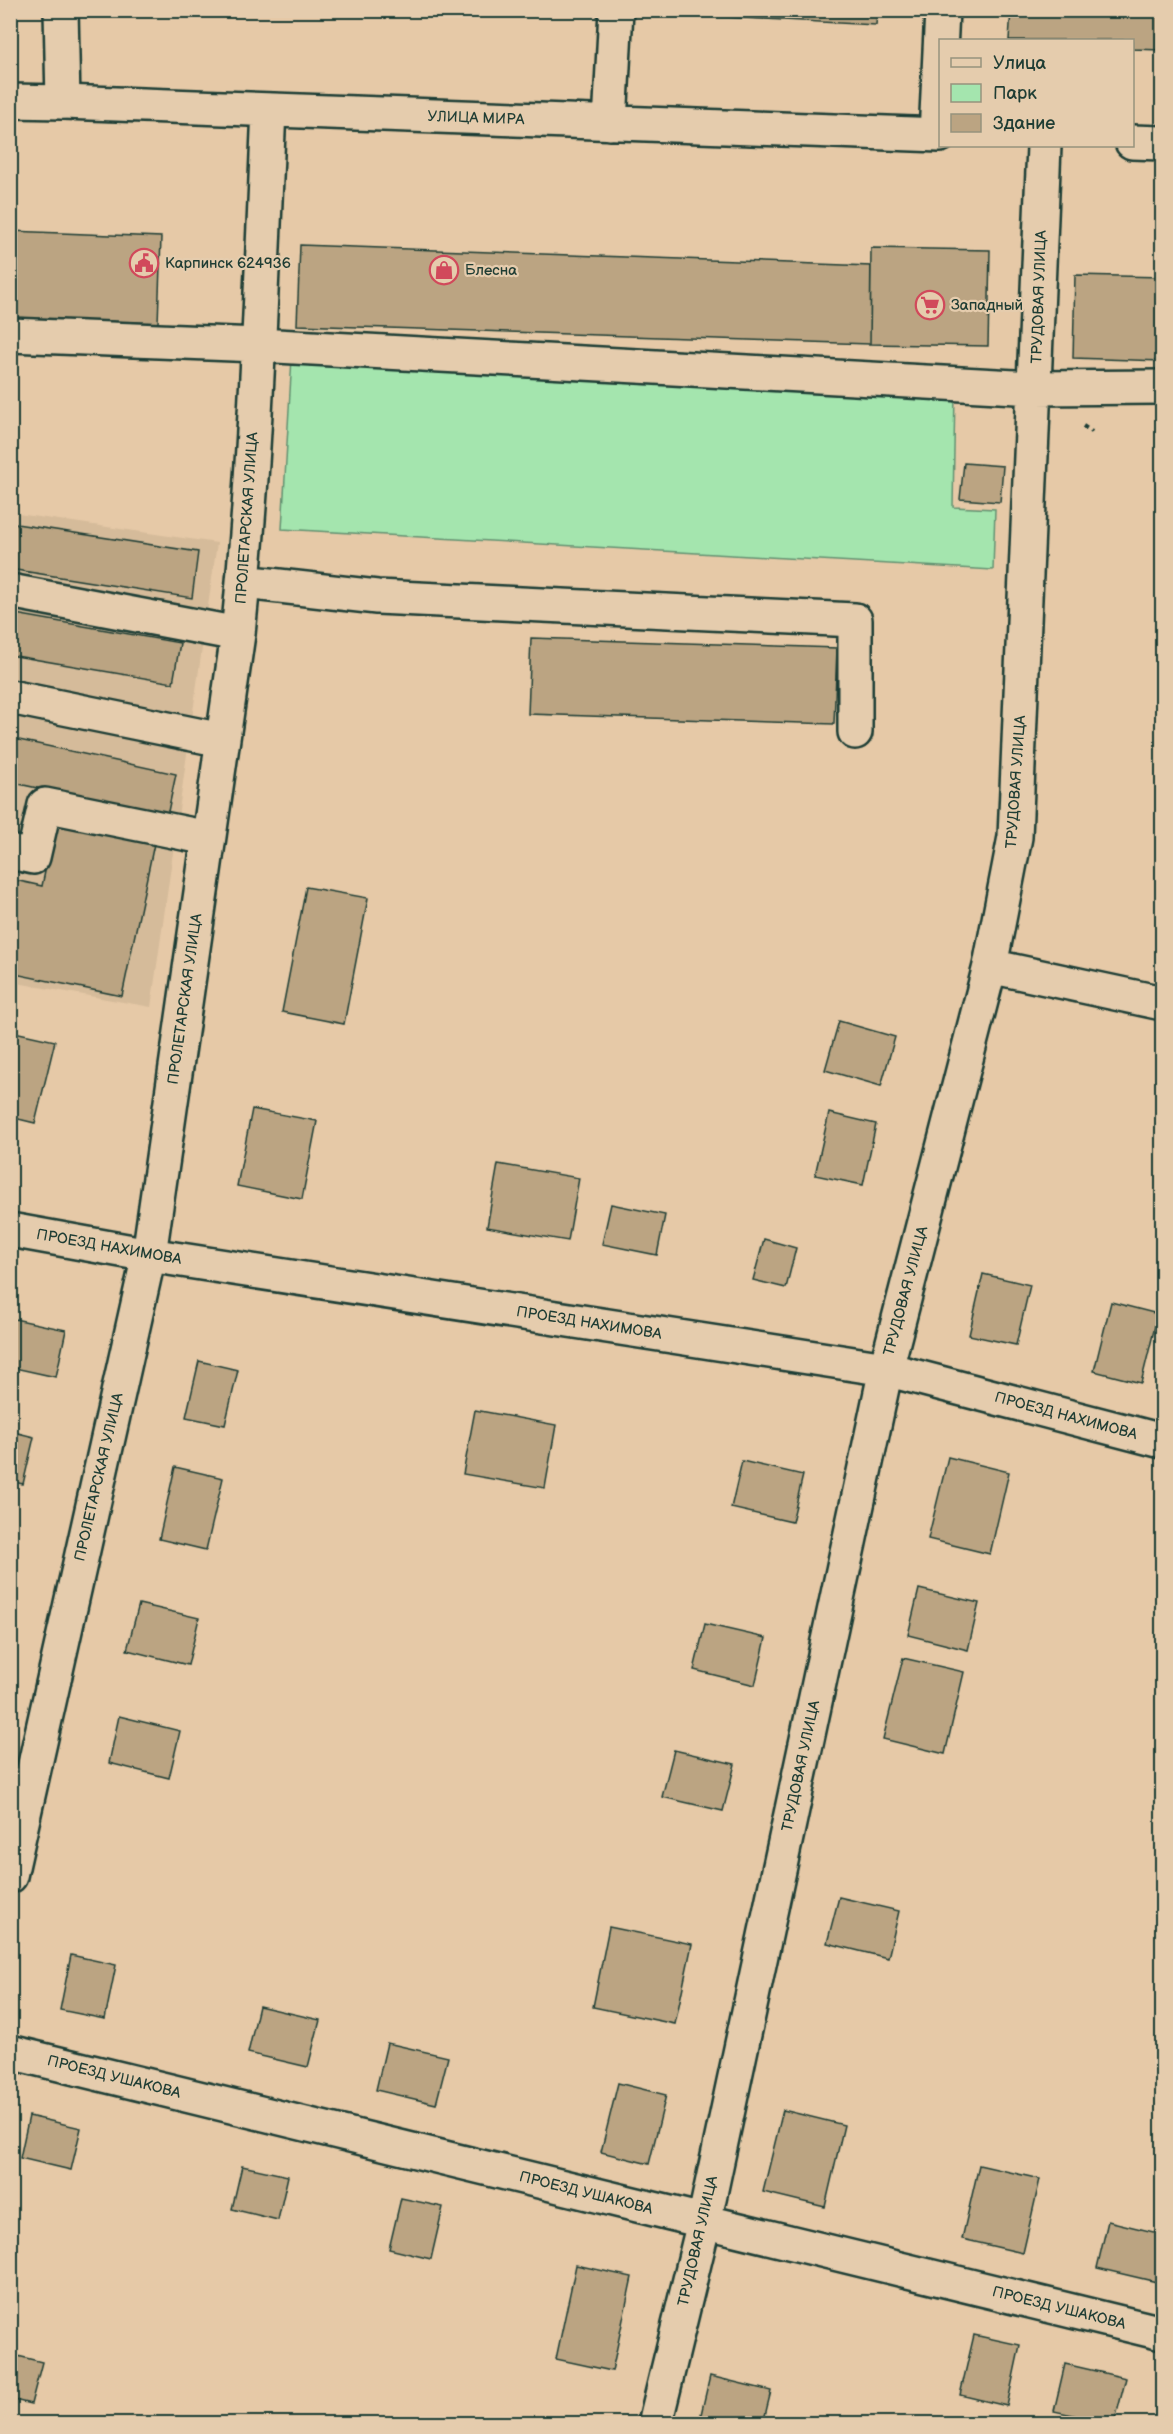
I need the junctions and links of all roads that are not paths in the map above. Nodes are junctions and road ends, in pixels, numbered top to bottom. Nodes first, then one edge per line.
1 (61, 10) edge
2 (616, 10) edge
3 (942, 10) edge
4 (941, 39) edge
5 (10, 101) edge
6 (63, 102) junction
7 (939, 104) edge
8 (269, 110) junction
9 (610, 123) junction
10 (938, 135) edge
11 (1134, 142) edge
12 (1162, 143) edge
13 (1044, 147) edge
14 (10, 335) edge
15 (258, 345) junction
16 (1162, 387) edge
17 (1035, 388) junction
18 (243, 582) junction
19 (10, 591) edge
20 (238, 634) junction
21 (10, 697) edge
22 (855, 732) dead end
23 (222, 740) junction
24 (208, 838) junction
25 (10, 852) edge
26 (990, 966) junction
27 (1162, 1003) edge
28 (10, 1230) edge
29 (149, 1255) junction
30 (886, 1369) junction
31 (1162, 1441) edge
32 (10, 1876) edge
33 (10, 2052) edge
34 (704, 2222) junction
35 (1162, 2333) edge
36 (655, 2424) edge

1 - 6 street
2 - 9 street
3 - 4 street
5 - 6 street, УЛИЦА МИРА
6 - 8 street, УЛИЦА МИРА
7 - 10 street
8 - 9 street, УЛИЦА МИРА
8 - 15 street, ПРОЛЕТАРСКАЯ УЛИЦА
9 - 10 street, УЛИЦА МИРА
11 - 12 street
13 - 17 street, ТРУДОВАЯ УЛИЦА
14 - 15 street
15 - 17 street
15 - 18 street, ПРОЛЕТАРСКАЯ УЛИЦА
16 - 17 street
17 - 26 street, ТРУДОВАЯ УЛИЦА
18 - 20 street, ПРОЛЕТАРСКАЯ УЛИЦА
18 - 22 street
19 - 20 street
20 - 23 street, ПРОЛЕТАРСКАЯ УЛИЦА
21 - 23 street
23 - 24 street, ПРОЛЕТАРСКАЯ УЛИЦА
24 - 25 street
24 - 29 street, ПРОЛЕТАРСКАЯ УЛИЦА
26 - 27 street
26 - 30 street, ТРУДОВАЯ УЛИЦА
28 - 29 street, ПРОЕЗД НАХИМОВА
29 - 30 street, ПРОЕЗД НАХИМОВА
29 - 32 street, ПРОЛЕТАРСКАЯ УЛИЦА
30 - 31 street, ПРОЕЗД НАХИМОВА
30 - 34 street, ТРУДОВАЯ УЛИЦА
33 - 34 street, ПРОЕЗД УШАКОВА
34 - 35 street, ПРОЕЗД УШАКОВА
34 - 36 street, ТРУДОВАЯ УЛИЦА

